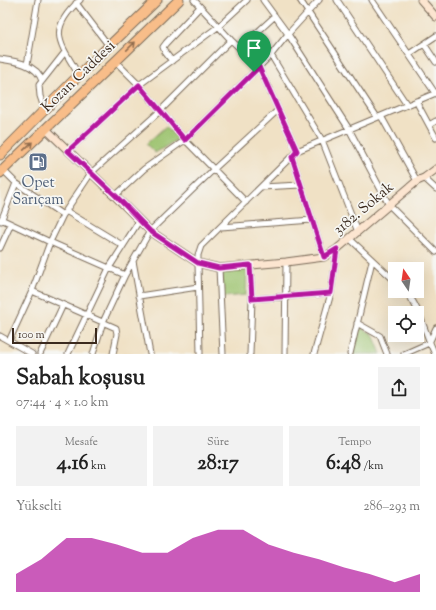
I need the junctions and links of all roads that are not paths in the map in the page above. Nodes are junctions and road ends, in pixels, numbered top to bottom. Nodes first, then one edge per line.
1 (38, 0) edge
2 (157, 0) edge
3 (179, 0) edge
4 (194, 0) edge
5 (247, 0) edge
6 (263, 0) edge
7 (300, 0) edge
8 (319, 0) edge
9 (337, 0) edge
10 (372, 0) edge
11 (423, 0) edge
12 (78, 1) edge
13 (200, 7) junction
14 (308, 11) junction
15 (274, 16) junction
16 (436, 17) edge
17 (219, 26) junction
18 (288, 34) junction
19 (436, 36) edge
20 (231, 40) junction
21 (424, 44) junction
22 (109, 46) junction
23 (240, 48) junction
24 (65, 52) junction
25 (409, 54) junction
26 (271, 55) junction
27 (1, 59) edge
28 (115, 61) junction
29 (172, 61) junction
30 (436, 62) edge
31 (0, 65) edge
32 (27, 65) junction
33 (259, 67) junction
34 (79, 75) junction
35 (42, 81) junction
36 (139, 85) junction
37 (436, 93) edge
38 (416, 101) junction
39 (407, 105) junction
40 (278, 110) junction
41 (45, 111) junction
42 (160, 111) junction
43 (379, 117) junction
44 (436, 121) edge
45 (429, 126) junction
46 (46, 129) junction
47 (349, 129) junction
48 (436, 138) edge
49 (185, 140) junction
50 (322, 140) junction
51 (68, 151) junction
52 (297, 151) junction
53 (0, 155) edge
54 (292, 157) junction
55 (436, 169) edge
56 (214, 170) junction
57 (2, 172) edge
58 (91, 173) junction
59 (424, 178) junction
60 (417, 181) junction
61 (16, 182) junction
62 (301, 185) junction
63 (261, 187) junction
64 (436, 189) edge
65 (116, 196) junction
66 (246, 202) junction
67 (389, 205) junction
68 (64, 213) junction
69 (1, 220) edge
70 (312, 220) junction
71 (139, 221) junction
72 (11, 224) junction
73 (221, 227) junction
74 (150, 231) junction
75 (358, 232) junction
76 (350, 239) junction
77 (50, 242) junction
78 (122, 246) junction
79 (0, 248) edge
80 (337, 249) junction
81 (436, 252) edge
82 (324, 257) junction
83 (133, 261) junction
84 (372, 261) junction
85 (286, 262) junction
86 (198, 263) junction
87 (250, 265) junction
88 (109, 268) junction
89 (219, 268) junction
90 (125, 275) junction
91 (388, 275) edge
92 (198, 286) junction
93 (32, 291) junction
94 (331, 293) junction
95 (139, 296) junction
96 (286, 297) junction
97 (412, 298) edge
98 (252, 299) junction
99 (63, 305) junction
100 (86, 315) junction
101 (103, 322) junction
102 (357, 323) junction
103 (436, 328) edge
104 (0, 336) edge
105 (9, 341) junction
106 (429, 343) junction
107 (32, 354) edge
108 (40, 354) edge
109 (68, 354) edge
110 (93, 354) edge
111 (113, 354) edge
112 (150, 354) edge
113 (200, 354) edge
114 (223, 354) edge
115 (250, 354) edge
116 (285, 354) edge
117 (314, 354) edge
118 (350, 354) edge
119 (387, 354) edge
120 (404, 354) edge
121 (435, 354) edge

1 - 32 street
2 - 22 highway, Kozan Caddesi
28 -> 3 highway, Kozan Caddesi
4 - 13 street
5 - 17 street
6 - 15 street
7 - 14 street
8 - 14 street
9 - 39 street
10 - 25 street
11 - 16 main road
12 - 22 street
12 - 24 street
13 - 17 street
13 - 29 street
14 - 18 street
14 - 43 street
15 - 18 street
15 - 23 street
17 - 20 street
17 - 29 street
18 - 26 street
18 - 47 street
19 - 21 street
20 - 23 street
20 - 42 street
21 - 25 street
21 - 30 street
22 - 34 highway, Kozan Caddesi
23 - 33 street
24 - 34 street
24 - 35 street
25 - 37 street
26 - 33 street
26 - 50 street
27 - 31 street
27 - 32 street
28 - 36 street
28 - 46 highway, Kozan Caddesi
29 - 36 street
32 - 35 street
33 - 40 street
33 - 49 street
34 - 41 highway, Kozan Caddesi
35 - 41 street
36 - 42 street
36 - 51 street
37 - 38 street
38 - 39 street
38 - 45 street
39 - 43 street
40 - 52 street
40 - 56 street
41 - 53 highway, Kozan Caddesi
42 - 49 street
42 - 58 street
43 - 47 street
43 - 60 street
44 - 45 street
45 - 48 street
46 - 51 main road, 3182. Sokak
57 -> 46 highway, Kozan Caddesi
47 - 50 street
47 - 67 street
49 - 56 street
49 - 65 street
50 - 52 street
50 - 75 street
51 - 58 main road, 3182. Sokak
52 - 54 street
54 - 62 street
54 - 63 street
55 - 59 main road, 3182. Sokak
56 - 66 street
56 - 74 street
57 - 61 street
58 - 65 main road, 3182. Sokak
58 - 68 street
59 - 60 main road, 3182. Sokak
59 - 64 street
60 - 67 main road, 3182. Sokak
61 - 68 street
61 - 69 street
62 - 63 street
62 - 70 street
63 - 66 street
65 - 71 main road, 3182. Sokak
66 - 73 street
67 - 75 main road, 3182. Sokak
67 - 81 street
68 - 77 street
68 - 78 street
69 - 72 street
70 - 73 street
70 - 82 street
71 - 74 main road, 3182. Sokak
71 - 78 street
72 - 77 street
72 - 79 street
73 - 86 street
74 - 83 street
74 - 86 main road, 3182. Sokak
75 - 76 main road, 3182. Sokak
76 - 80 main road, 3182. Sokak
76 - 84 street
77 - 88 street
77 - 93 street
78 - 88 street
80 - 82 main road, 3182. Sokak
80 - 94 street
82 - 85 main road, 3182. Sokak
83 - 90 street
83 - 95 street
84 - 91 street
84 - 102 street
85 - 87 main road, 3182. Sokak
85 - 96 street
86 - 89 main road, 3182. Sokak
86 - 92 street
87 - 89 main road, 3182. Sokak
87 - 98 street
88 - 90 street
88 - 100 street
89 - 114 street
90 - 101 street
92 - 95 street
92 - 113 street
93 - 99 street
93 - 105 street
94 - 96 street
94 - 117 street
95 - 112 street
96 - 98 street
96 - 116 street
97 - 106 street
98 - 115 street
99 - 100 street
99 - 108 street
100 - 101 street
100 - 109 street
101 - 110 street
101 - 111 street
102 - 118 street
102 - 119 street
103 - 106 street
104 - 105 street
105 - 107 street
106 - 120 street
106 - 121 street

